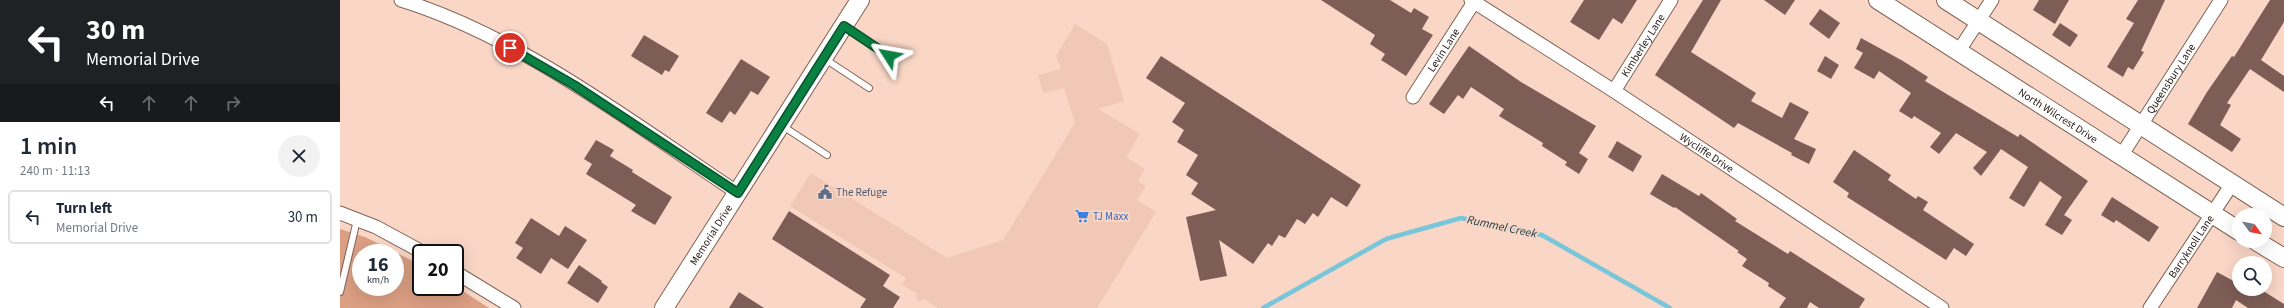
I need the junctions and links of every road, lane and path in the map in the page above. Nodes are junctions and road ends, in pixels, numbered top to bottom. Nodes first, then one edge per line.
1 (401, 0) edge
2 (860, 0) edge
3 (1671, 0) edge
4 (1878, 0) edge
5 (1946, 0) edge
6 (1992, 0) edge
7 (2221, 0) edge
8 (1472, 1) edge
9 (1979, 21) junction
10 (844, 26) junction
11 (1958, 52) junction
12 (889, 56) dead end
13 (823, 59) junction
14 (869, 88) dead end
15 (1614, 91) junction
16 (1413, 98) dead end
17 (2141, 124) junction
18 (781, 125) junction
19 (827, 155) dead end
20 (2121, 156) junction
21 (2232, 184) junction
22 (738, 193) junction
23 (340, 213) edge
24 (2212, 214) junction
25 (2284, 217) edge
26 (357, 220) junction
27 (2232, 227) edge
28 (412, 246) edge
29 (2270, 248) edge
30 (2283, 255) edge
31 (342, 274) edge
32 (464, 277) edge
33 (340, 292) edge
34 (514, 308) edge
35 (664, 308) edge
36 (1942, 308) edge
37 (2150, 308) edge

1 - 22 street
2 - 10 main road, Memorial Drive
3 - 15 street, Kimberley Lane
4 - 11 main road, North Wilcrest Drive
5 - 9 main road
6 - 9 street
7 - 17 street, Queensbury Lane
8 - 15 street, Wycliffe Drive
8 - 16 street, Levin Lane
9 - 11 street
9 - 17 main road
10 - 12 lane
10 - 13 main road, Memorial Drive
11 - 20 main road, North Wilcrest Drive
13 - 14 lane
13 - 18 main road, Memorial Drive
15 - 36 street, Wycliffe Drive
17 - 20 street, Queensbury Lane
17 - 21 main road
18 - 19 lane
18 - 22 main road, Memorial Drive
20 - 24 main road, North Wilcrest Drive
21 - 24 street, Barryknoll Lane
21 - 25 main road
22 - 35 main road, Memorial Drive
23 - 26 street
24 - 27 main road, North Wilcrest Drive
24 - 37 street, Barryknoll Lane
26 - 28 street
26 - 31 lane
29 - 30 main road
31 - 33 lane
32 - 34 street

